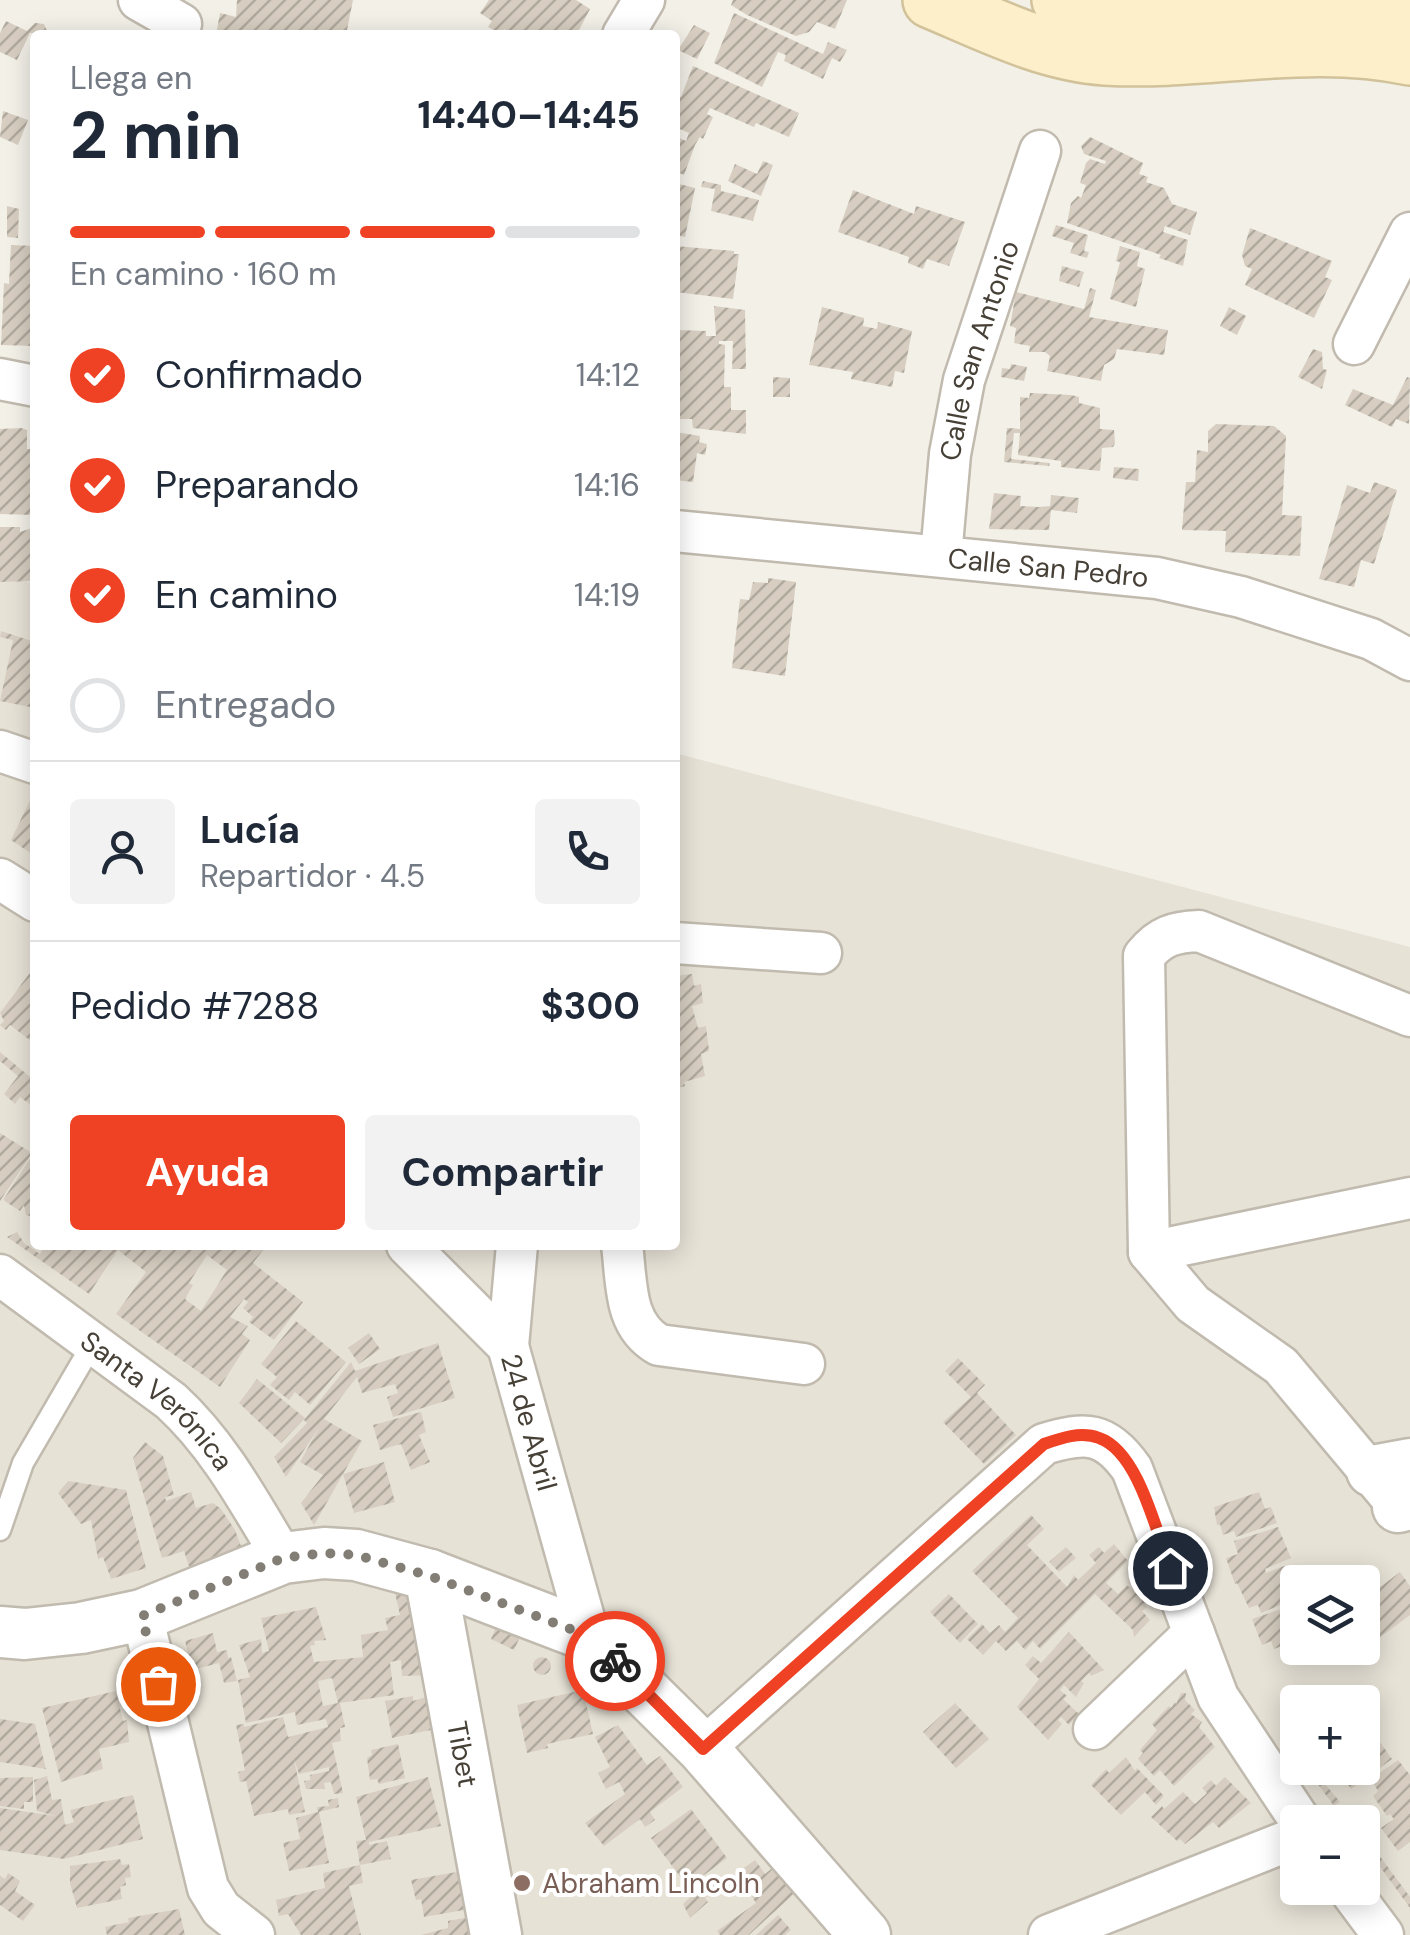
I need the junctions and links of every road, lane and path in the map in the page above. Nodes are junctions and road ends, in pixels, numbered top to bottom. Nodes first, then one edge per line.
1 (138, 0) edge
2 (644, 0) edge
3 (930, 0) edge
4 (1060, 0) edge
5 (1410, 5) edge
6 (182, 20) edge
7 (626, 30) edge
8 (1410, 57) edge
9 (1040, 152) dead end
10 (1410, 233) edge
11 (1354, 344) dead end
12 (0, 379) edge
13 (30, 385) edge
14 (680, 531) edge
15 (941, 556) junction
16 (1410, 660) edge
17 (0, 751) edge
18 (30, 761) edge
19 (0, 878) edge
20 (30, 898) edge
21 (680, 943) edge
22 (821, 953) dead end
23 (1410, 1016) edge
24 (1410, 1198) edge
25 (413, 1250) edge
26 (517, 1250) edge
27 (623, 1250) edge
28 (1149, 1252) junction
29 (0, 1275) edge
30 (93, 1344) junction
31 (508, 1346) junction
32 (804, 1364) dead end
33 (1400, 1494) edge
34 (0, 1530) edge
35 (283, 1558) junction
36 (430, 1576) junction
37 (142, 1616) junction
38 (0, 1632) edge
39 (1194, 1633) junction
40 (589, 1636) junction
41 (1094, 1729) dead end
42 (703, 1749) junction
43 (1290, 1805) edge
44 (1280, 1844) edge
45 (1361, 1905) edge
46 (254, 1935) edge
47 (496, 1935) edge
48 (865, 1935) edge
49 (1048, 1935) edge
50 (1383, 1935) edge

1 - 6 street
2 - 7 street
3 - 8 main road
4 - 5 main road
9 - 15 street, Calle San Antonio
10 - 11 street
12 - 13 street
14 - 15 street, Calle San Pedro
15 - 16 street, Calle San Pedro
17 - 18 street
19 - 20 street
21 - 22 street
23 - 28 street
24 - 28 street
25 - 31 street, 24 de Abril
26 - 31 street
27 - 32 street
28 - 33 street
29 - 30 street, Santa Verónica
30 - 34 lane
30 - 35 street, Santa Verónica
31 - 40 street, 24 de Abril
35 - 36 street
35 - 37 street
36 - 40 street
36 - 47 street, Tibet
37 - 38 street
37 - 46 street
39 - 41 street
39 - 42 street
39 - 43 street
40 - 42 street
42 - 48 street
44 - 49 street
45 - 50 street

